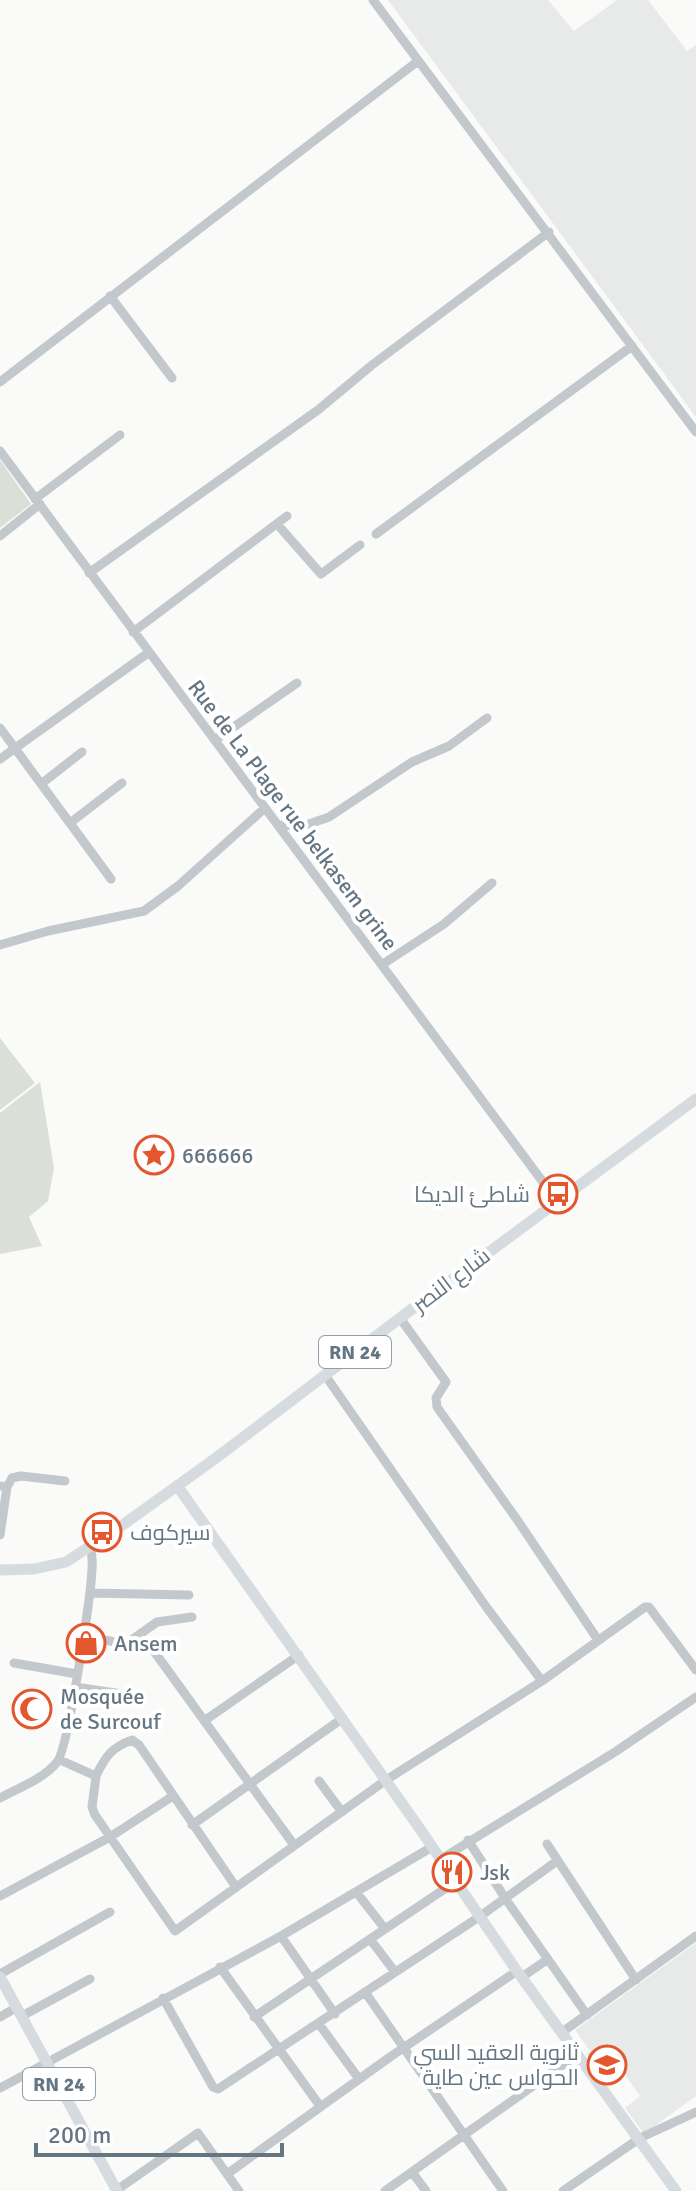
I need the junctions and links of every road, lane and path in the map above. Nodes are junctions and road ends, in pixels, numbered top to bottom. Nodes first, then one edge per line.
1 (373, 0) edge
2 (418, 61) junction
3 (549, 232) junction
4 (110, 296) junction
5 (632, 346) junction
6 (172, 378) dead end
7 (0, 382) edge
8 (696, 432) edge
9 (120, 435) dead end
10 (0, 451) edge
11 (37, 501) junction
12 (287, 516) dead end
13 (277, 524) junction
14 (376, 534) dead end
15 (0, 536) edge
16 (360, 545) dead end
17 (89, 573) junction
18 (133, 632) junction
19 (148, 653) junction
20 (297, 683) dead end
21 (487, 718) dead end
22 (0, 728) edge
23 (215, 740) junction
24 (15, 748) junction
25 (82, 752) dead end
26 (0, 759) edge
27 (122, 783) dead end
28 (41, 784) junction
29 (265, 808) junction
30 (70, 823) junction
31 (279, 825) junction
32 (111, 879) dead end
33 (492, 883) dead end
34 (0, 945) edge
35 (383, 964) junction
36 (696, 1099) edge
37 (557, 1201) junction
38 (400, 1318) junction
39 (325, 1375) junction
40 (65, 1481) dead end
41 (4, 1486) edge
42 (178, 1487) junction
43 (0, 1535) edge
44 (91, 1545) junction
45 (0, 1570) edge
46 (90, 1593) junction
47 (189, 1595) dead end
48 (192, 1617) dead end
49 (83, 1636) junction
50 (598, 1640) junction
51 (151, 1647) dead end
52 (299, 1655) junction
53 (14, 1663) dead end
54 (696, 1670) edge
55 (77, 1674) junction
56 (542, 1681) junction
57 (75, 1687) junction
58 (143, 1697) dead end
59 (696, 1697) edge
60 (343, 1718) junction
61 (204, 1721) junction
62 (60, 1760) junction
63 (96, 1776) junction
64 (386, 1780) junction
65 (319, 1781) dead end
66 (249, 1785) junction
67 (173, 1796) junction
68 (0, 1798) edge
69 (342, 1812) junction
70 (192, 1825) junction
71 (110, 1837) junction
72 (468, 1840) junction
73 (547, 1844) dead end
74 (294, 1845) junction
75 (432, 1847) junction
76 (441, 1859) junction
77 (557, 1861) junction
78 (455, 1882) junction
79 (236, 1887) junction
80 (357, 1893) junction
81 (0, 1896) edge
82 (505, 1898) junction
83 (110, 1912) dead end
84 (479, 1917) junction
85 (385, 1929) junction
86 (281, 1936) junction
87 (696, 1936) edge
88 (370, 1939) junction
89 (548, 1959) junction
90 (220, 1967) junction
91 (395, 1972) junction
92 (519, 1974) junction
93 (0, 1976) edge
94 (90, 1979) dead end
95 (310, 1979) junction
96 (636, 1980) junction
97 (365, 1992) junction
98 (163, 1998) junction
99 (20, 2012) junction
100 (335, 2014) junction
101 (587, 2015) junction
102 (0, 2017) edge
103 (254, 2017) junction
104 (319, 2024) junction
105 (561, 2033) junction
106 (403, 2049) junction
107 (278, 2051) junction
108 (578, 2054) junction
109 (47, 2062) junction
110 (359, 2079) junction
111 (0, 2088) edge
112 (320, 2106) junction
113 (696, 2112) edge
114 (464, 2136) junction
115 (640, 2138) junction
116 (412, 2172) junction
117 (227, 2174) junction
118 (117, 2191) edge
119 (239, 2191) edge
120 (385, 2191) edge
121 (426, 2191) edge
122 (503, 2191) edge
123 (563, 2191) edge
124 (676, 2191) edge

1 - 2 street
2 - 3 street
2 - 4 street
3 - 5 street
3 - 17 street
4 - 6 street
4 - 7 street
5 - 8 street
5 - 14 street
9 - 11 street
10 - 11 street, Rue de La Plage rue belkasem grine
11 - 15 street
11 - 17 street, Rue de La Plage rue belkasem grine
12 - 13 street
13 - 16 street
13 - 18 street
17 - 18 street, Rue de La Plage rue belkasem grine
18 - 19 street, Rue de La Plage rue belkasem grine
19 - 23 street, Rue de La Plage rue belkasem grine
19 - 24 street
20 - 23 street
21 - 31 street
22 - 24 street
23 - 29 street, Rue de La Plage rue belkasem grine
24 - 26 street
24 - 28 street
25 - 28 street
27 - 30 street
28 - 30 street
29 - 31 street, Rue de La Plage rue belkasem grine
29 - 34 street
30 - 32 street
31 - 35 street, Rue de La Plage rue belkasem grine
33 - 35 street
35 - 37 street, Rue de La Plage rue belkasem grine
36 - 37 main road, شارع النصر / RN 24
37 - 38 main road, شارع النصر / RN 24
38 - 39 main road, شارع النصر / RN 24
38 - 50 street
39 - 42 main road, شارع النصر / RN 24
39 - 56 street
40 - 41 street
41 - 43 street
42 - 44 main road, شارع النصر / RN 24
42 - 52 main road
44 - 45 main road, شارع النصر / RN 24
44 - 46 street
46 - 47 street
46 - 49 street
48 - 49 street
49 - 55 street
50 - 54 street
50 - 56 street
51 - 61 street
52 - 60 main road
52 - 61 street
53 - 55 street
55 - 57 street
56 - 64 street
57 - 58 street
57 - 62 street
59 - 72 street
60 - 64 main road
60 - 66 street
61 - 66 street
62 - 63 street
62 - 68 street
63 - 67 street
63 - 71 street
64 - 69 street
64 - 75 main road
65 - 69 street
66 - 70 street
66 - 74 street
67 - 70 street
67 - 71 street
69 - 74 street
70 - 79 street
71 - 79 street
71 - 81 street
72 - 76 street
72 - 82 street
73 - 77 street
74 - 79 street
75 - 76 main road
75 - 80 street
76 - 78 main road
77 - 82 street
77 - 96 street
78 - 84 main road
78 - 85 street
80 - 85 street
80 - 86 street
82 - 84 street
82 - 89 street
83 - 93 street
84 - 91 street
84 - 92 main road
85 - 88 street
86 - 90 street
86 - 95 street
87 - 96 street
88 - 91 street
88 - 95 street
89 - 92 street
89 - 101 street
90 - 98 street
90 - 103 street
91 - 97 street
92 - 105 main road
92 - 106 street
93 - 99 main road, RN 24
94 - 99 street
95 - 100 street
95 - 103 street
96 - 101 street
97 - 100 street
97 - 106 street
98 - 107 street
98 - 109 street
99 - 102 street
99 - 109 main road, RN 24
100 - 104 street
101 - 105 street
103 - 107 street
104 - 107 street
104 - 110 street
105 - 108 main road
106 - 110 street
106 - 114 street
107 - 112 street
108 - 114 street
108 - 115 main road
109 - 111 street
109 - 118 main road, RN 24
110 - 112 street
112 - 117 street
113 - 115 street
114 - 116 street
114 - 122 street
115 - 123 street
115 - 124 main road
116 - 120 street
116 - 121 street
117 - 118 street
117 - 119 street

